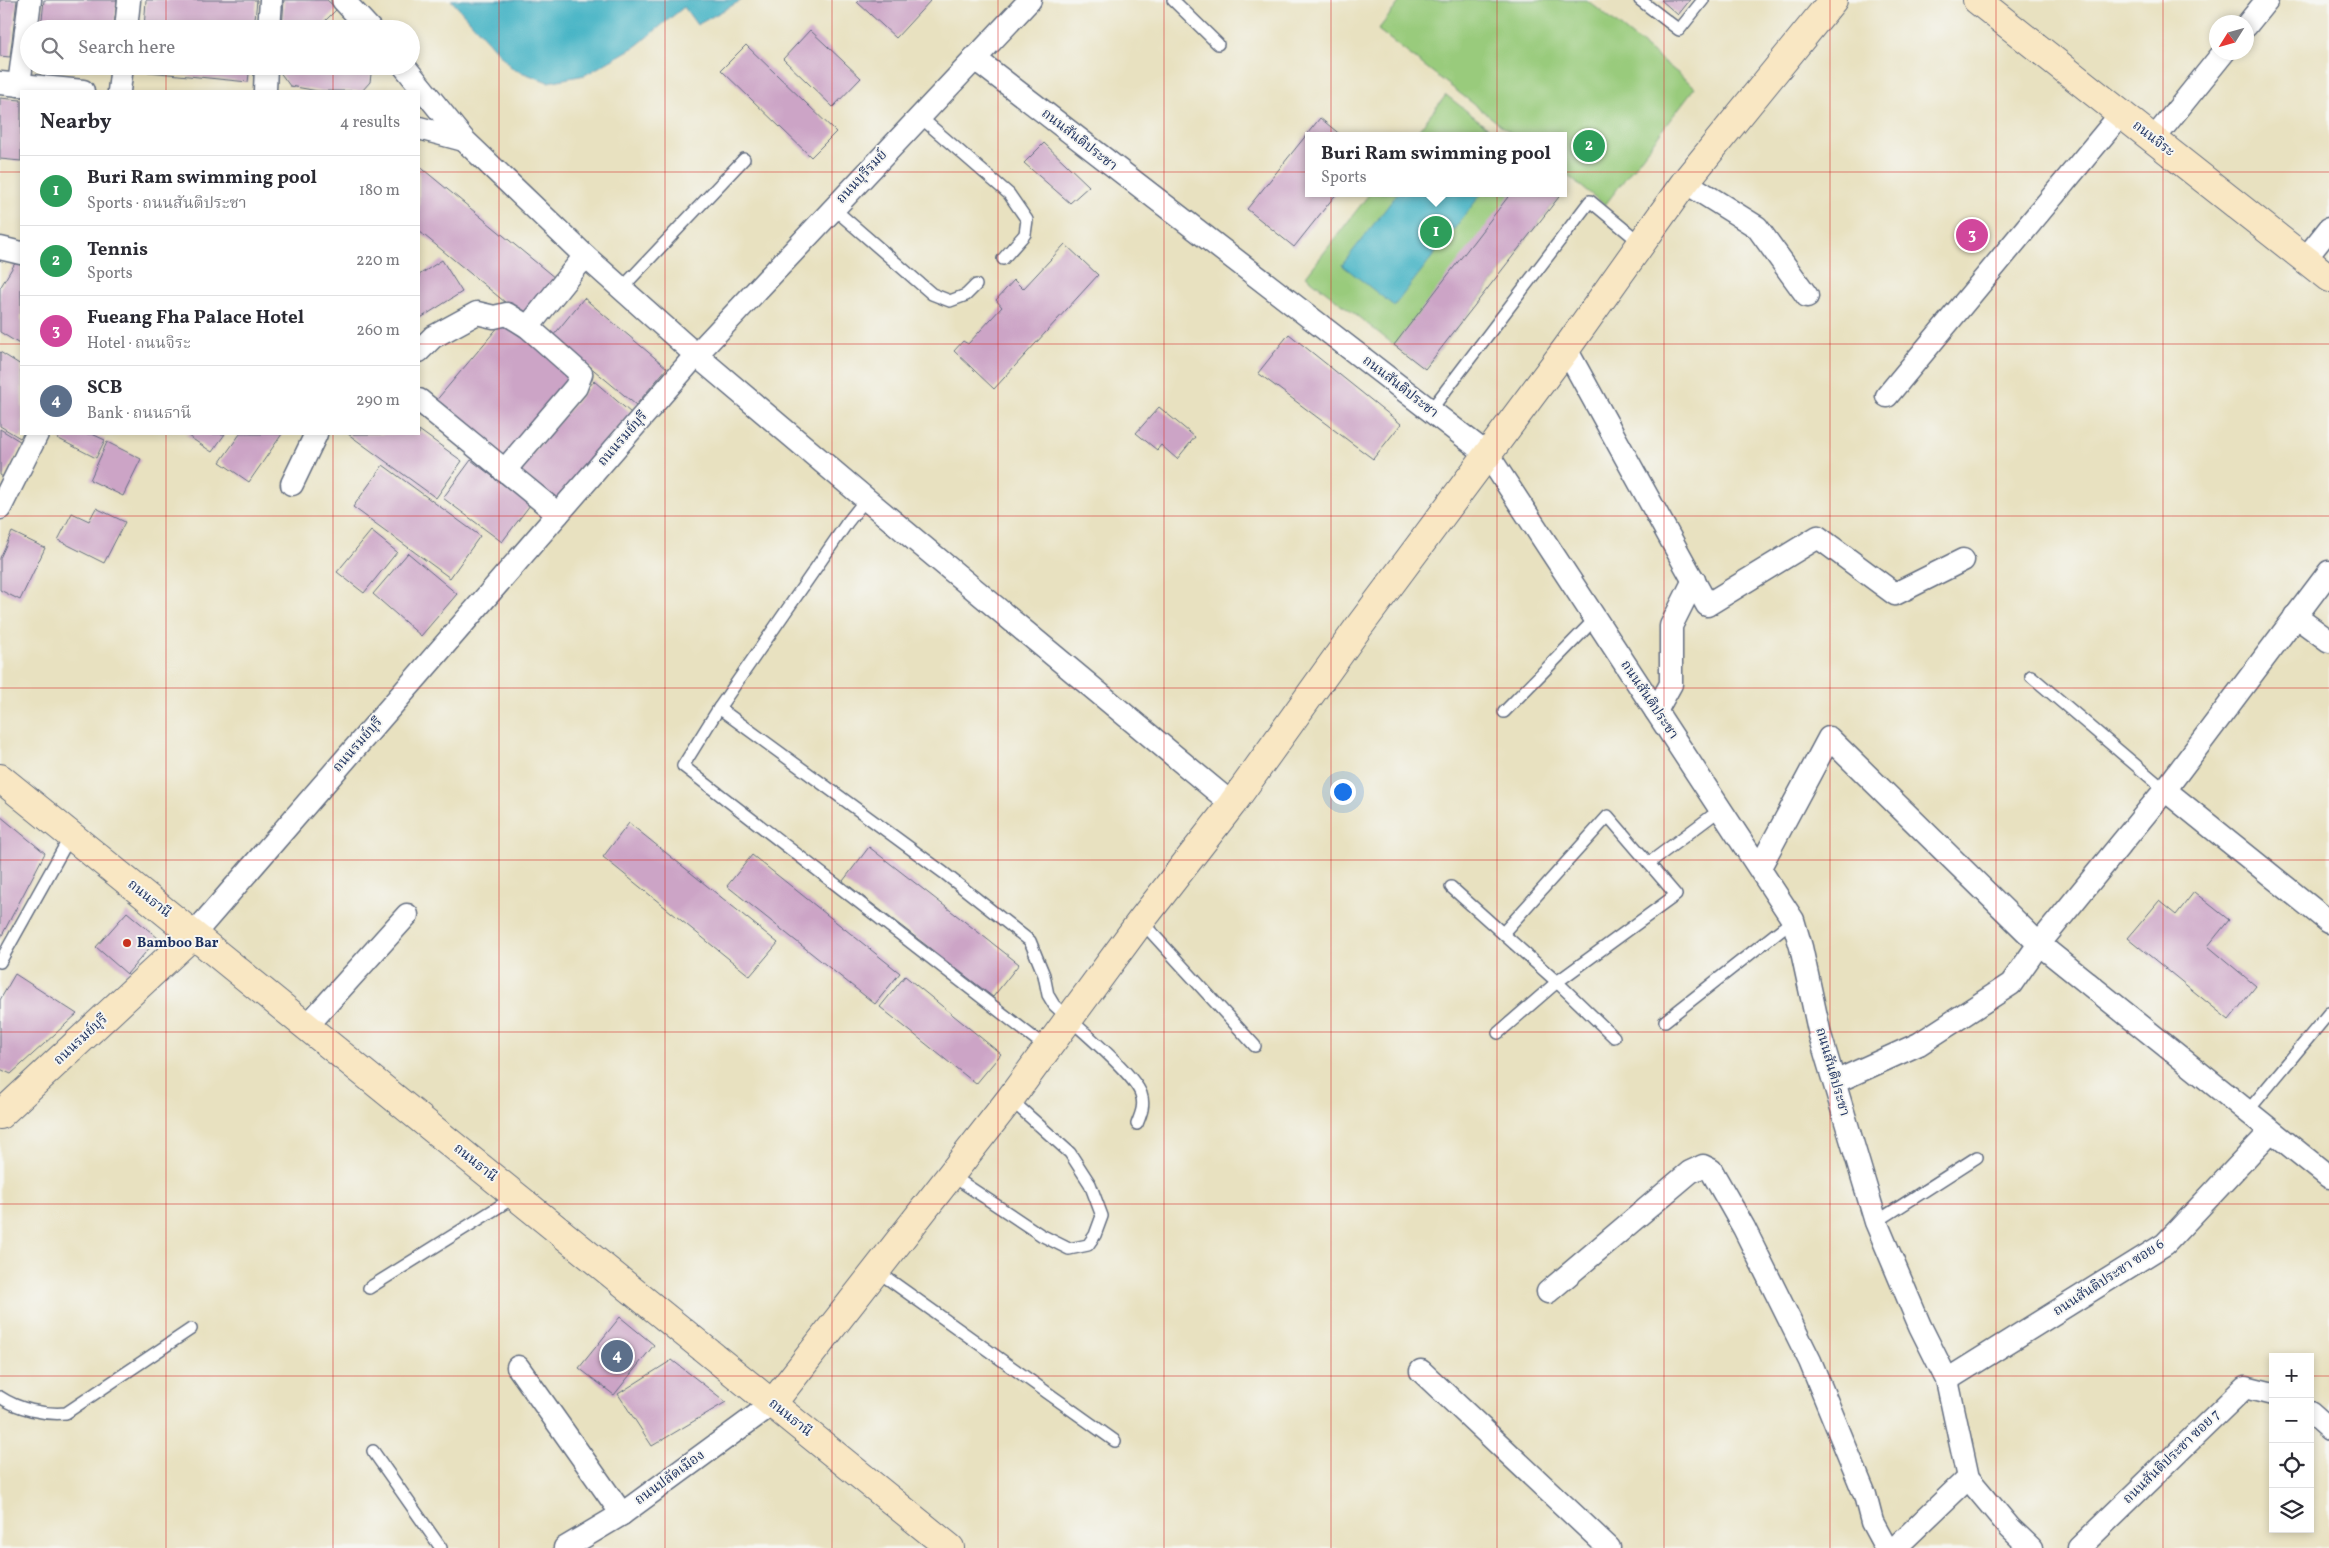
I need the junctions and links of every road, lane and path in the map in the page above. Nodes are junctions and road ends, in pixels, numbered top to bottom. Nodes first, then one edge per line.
1 (30, 0) edge
2 (129, 0) edge
3 (271, 0) edge
4 (343, 0) edge
5 (1030, 0) edge
6 (1173, 0) edge
7 (1640, 0) edge
8 (1703, 0) edge
9 (1833, 0) edge
10 (1977, 0) edge
11 (2267, 0) edge
12 (2254, 16) edge
13 (25, 20) edge
14 (127, 20) edge
15 (270, 20) edge
16 (362, 20) edge
17 (20, 40) edge
18 (1218, 44) dead end
19 (974, 58) junction
20 (2218, 60) edge
21 (121, 75) edge
22 (266, 75) edge
23 (411, 75) edge
24 (9, 84) edge
25 (72, 90) edge
26 (119, 90) edge
27 (265, 90) edge
28 (2121, 114) junction
29 (919, 116) junction
30 (420, 128) edge
31 (464, 140) junction
32 (2153, 140) junction
33 (744, 159) dead end
34 (1685, 182) junction
35 (833, 208) junction
36 (2329, 229) edge
37 (1642, 244) junction
38 (0, 248) edge
39 (20, 253) edge
40 (585, 256) junction
41 (1003, 258) dead end
42 (2305, 259) junction
43 (2329, 278) edge
44 (976, 285) dead end
45 (622, 288) junction
46 (1807, 296) dead end
47 (528, 327) junction
48 (1566, 349) junction
49 (420, 350) edge
50 (696, 355) junction
51 (1887, 396) dead end
52 (420, 401) edge
53 (1430, 411) junction
54 (36, 435) edge
55 (316, 435) edge
56 (1488, 455) junction
57 (504, 471) junction
58 (292, 484) dead end
59 (866, 499) junction
60 (0, 508) edge
61 (558, 514) junction
62 (1963, 560) dead end
63 (2329, 572) edge
64 (1694, 580) junction
65 (2295, 616) junction
66 (1595, 619) junction
67 (2329, 641) edge
68 (2031, 676) dead end
69 (719, 708) junction
70 (1656, 711) junction
71 (1504, 712) dead end
72 (0, 778) edge
73 (2165, 790) junction
74 (1232, 804) junction
75 (1721, 809) junction
76 (71, 835) junction
77 (1649, 863) junction
78 (1760, 867) junction
79 (1451, 887) dead end
80 (407, 915) dead end
81 (1141, 920) junction
82 (1793, 920) junction
83 (2329, 922) edge
84 (1502, 932) junction
85 (193, 935) junction
86 (2039, 944) junction
87 (0, 962) edge
88 (1557, 982) junction
89 (2329, 1013) edge
90 (1068, 1018) junction
91 (1665, 1020) dead end
92 (306, 1026) junction
93 (1498, 1033) dead end
94 (1614, 1037) dead end
95 (1255, 1046) dead end
96 (1046, 1048) junction
97 (1836, 1082) junction
98 (1010, 1099) junction
99 (4, 1106) edge
100 (2247, 1112) junction
101 (1137, 1124) dead end
102 (2272, 1131) junction
103 (1976, 1157) dead end
104 (951, 1175) junction
105 (2329, 1177) edge
106 (516, 1196) junction
107 (1876, 1222) junction
108 (877, 1271) junction
109 (369, 1288) dead end
110 (1548, 1292) dead end
111 (191, 1329) dead end
112 (518, 1367) dead end
113 (1420, 1371) dead end
114 (1947, 1380) junction
115 (2269, 1393) edge
116 (0, 1396) edge
117 (772, 1404) junction
118 (2314, 1416) edge
119 (2329, 1429) edge
120 (1116, 1441) dead end
121 (373, 1451) dead end
122 (1968, 1478) junction
123 (622, 1514) junction
124 (441, 1548) edge
125 (565, 1548) edge
126 (950, 1548) edge
127 (1609, 1548) edge
128 (1886, 1548) edge
129 (1895, 1548) edge
130 (2031, 1548) edge
131 (2079, 1548) edge

1 - 13 street
2 - 14 street
3 - 15 street
4 - 16 street
5 - 19 street, ถนนบุรีรมย์
6 - 18 lane
7 - 8 lane
9 - 34 street
10 - 28 street, ถนนจิระ
11 - 12 street
17 - 24 street
19 - 29 street, ถนนบุรีรมย์
19 - 53 street, ถนนสันติประชา
20 - 32 street
21 - 26 street
22 - 27 street
23 - 31 street
24 - 25 street
28 - 32 street, ถนนจิระ
28 - 51 street
29 - 35 street, ถนนบุรีรมย์
29 - 41 lane
30 - 31 street
31 - 40 street
32 - 42 street, ถนนจิระ
33 - 45 lane
34 - 37 street
34 - 46 street
35 - 44 lane
35 - 50 street, ถนนบุรีรมย์
36 - 42 street
37 - 48 street
37 - 53 lane
38 - 39 street
40 - 45 street
40 - 47 street
42 - 43 street, ถนนจิระ
45 - 50 street
47 - 49 street
47 - 57 street
48 - 56 street
48 - 64 street
50 - 59 street
50 - 61 street, ถนนรมย์บุรี
52 - 57 street
53 - 56 street, ถนนสันติประชา
54 - 60 street
55 - 58 street
56 - 66 street, ถนนสันติประชา
56 - 74 street
57 - 61 street
59 - 69 lane
59 - 74 street
61 - 85 street, ถนนรมย์บุรี
62 - 64 street
63 - 65 street
64 - 70 street
65 - 67 street
65 - 73 street
66 - 70 street, ถนนสันติประชา
66 - 71 lane
68 - 73 lane
69 - 90 lane
69 - 96 lane
70 - 75 street, ถนนสันติประชา
72 - 76 street, ถนนธานี
73 - 83 street
73 - 86 street
74 - 81 street
75 - 77 lane
75 - 78 street, ถนนสันติประชา
76 - 85 street, ถนนธานี
76 - 87 lane
77 - 84 lane
77 - 88 lane
78 - 82 street, ถนนสันติประชา
78 - 86 street
79 - 84 lane
80 - 92 street
81 - 90 street
81 - 95 lane
82 - 91 lane
82 - 97 street, ถนนสันติประชา
84 - 88 lane
85 - 92 street, ถนนธานี
85 - 99 street, ถนนรมย์บุรี
86 - 97 street
86 - 100 street
88 - 93 lane
88 - 94 lane
89 - 100 lane
90 - 96 street
90 - 101 lane
92 - 106 street, ถนนธานี
96 - 98 street
97 - 107 street, ถนนสันติประชา
98 - 104 street
98 - 104 lane
100 - 102 street
102 - 105 street
102 - 114 street, ถนนสันติประชา ซอย 6
103 - 107 lane
104 - 108 street
106 - 109 lane
106 - 117 street, ถนนธานี
107 - 114 street, ถนนสันติประชา
108 - 117 street
108 - 120 lane
110 - 128 street
111 - 116 lane
112 - 123 street
113 - 127 street
114 - 122 street, ถนนสันติประชา
115 - 131 street, ถนนสันติประชา ซอย 7
117 - 123 street, ถนนปลัดเมือง
117 - 126 street, ถนนธานี
118 - 119 street
121 - 124 lane
122 - 129 street
122 - 130 street, ถนนสันติประชา
123 - 125 street, ถนนปลัดเมือง

